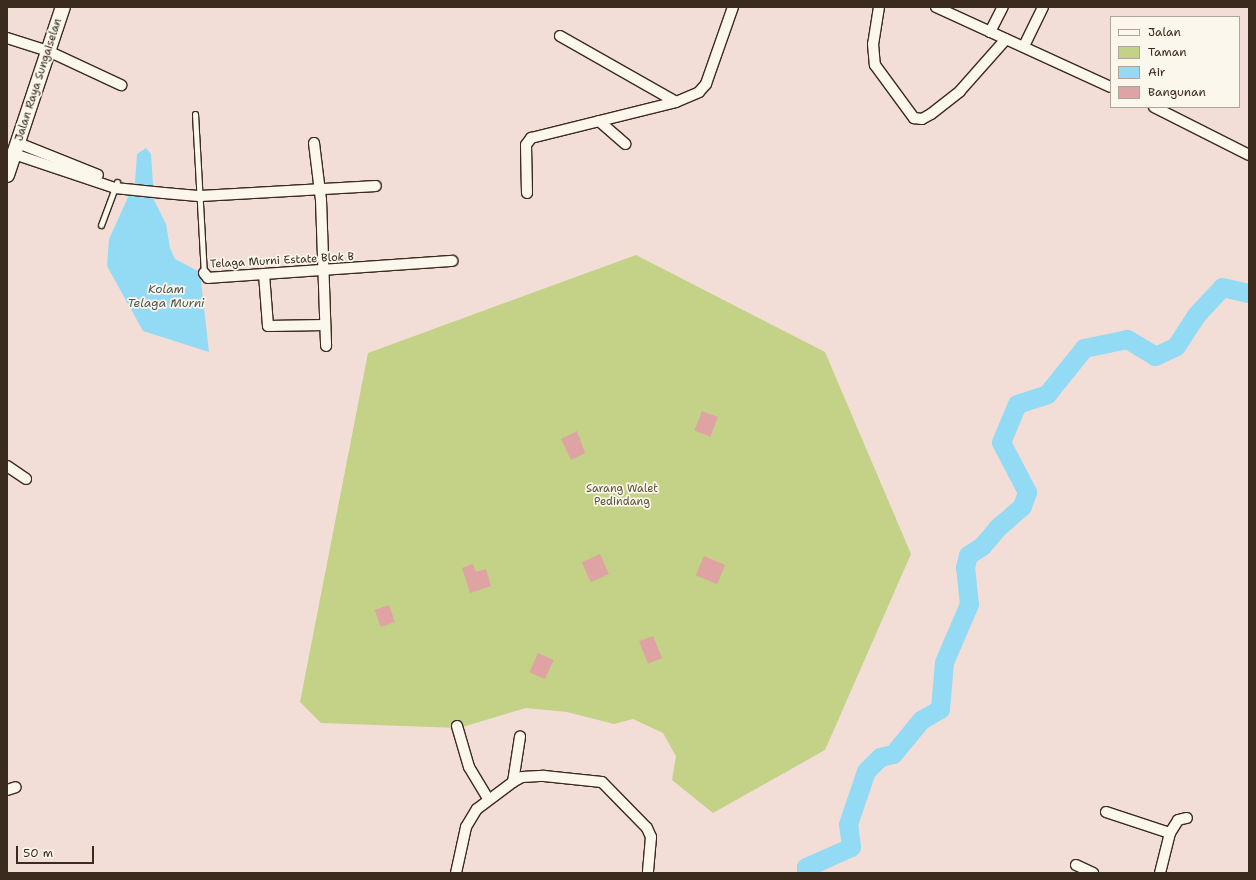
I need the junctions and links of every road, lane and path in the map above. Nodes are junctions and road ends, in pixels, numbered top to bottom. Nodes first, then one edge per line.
1 (63, 7) edge
2 (732, 7) edge
3 (879, 7) edge
4 (936, 7) edge
5 (1003, 7) edge
6 (1042, 7) edge
7 (990, 32) junction
8 (560, 36) dead end
9 (7, 38) edge
10 (1006, 39) junction
11 (1024, 46) junction
12 (48, 51) junction
13 (121, 85) dead end
14 (1110, 87) edge
15 (676, 102) junction
16 (1156, 108) edge
17 (195, 114) dead end
18 (599, 120) junction
19 (314, 143) dead end
20 (625, 144) dead end
21 (16, 149) junction
22 (1249, 155) edge
23 (7, 175) edge
24 (376, 186) dead end
25 (121, 187) junction
26 (320, 189) junction
27 (527, 193) dead end
28 (201, 196) junction
29 (101, 225) dead end
30 (452, 261) dead end
31 (323, 272) junction
32 (204, 273) joint
33 (264, 274) junction
34 (325, 325) junction
35 (326, 346) dead end
36 (7, 466) edge
37 (26, 479) dead end
38 (457, 726) dead end
39 (520, 737) dead end
40 (513, 782) junction
41 (487, 797) junction
42 (1106, 812) dead end
43 (1187, 818) dead end
44 (1170, 833) junction
45 (1076, 865) dead end
46 (456, 873) edge
47 (648, 873) edge
48 (1093, 873) edge
49 (1160, 873) edge

1 - 12 main road, Jalan Raya Sungaiselan
2 - 15 street
3 - 10 street
4 - 7 street
5 - 7 street
6 - 11 street
7 - 10 street
8 - 15 street
9 - 12 street
10 - 11 street
11 - 14 street
12 - 13 street
12 - 21 main road, Jalan Raya Sungaiselan
15 - 18 street
16 - 22 street
17 - 28 lane
18 - 20 street
18 - 27 street
19 - 26 street
21 - 23 main road, Jalan Raya Sungaiselan
21 - 25 street
24 - 26 street
25 - 28 street
25 - 29 lane
26 - 28 street
26 - 31 street
28 - 32 lane
30 - 31 street, Telaga Murni Estate Blok B
31 - 33 street, Telaga Murni Estate Blok B
31 - 34 street
32 - 33 street, Telaga Murni Estate Blok B
33 - 34 street
34 - 35 street
36 - 37 street
38 - 41 street
39 - 40 street
40 - 41 street
40 - 47 street
41 - 46 street
42 - 44 street
43 - 44 street
44 - 49 street
45 - 48 street

